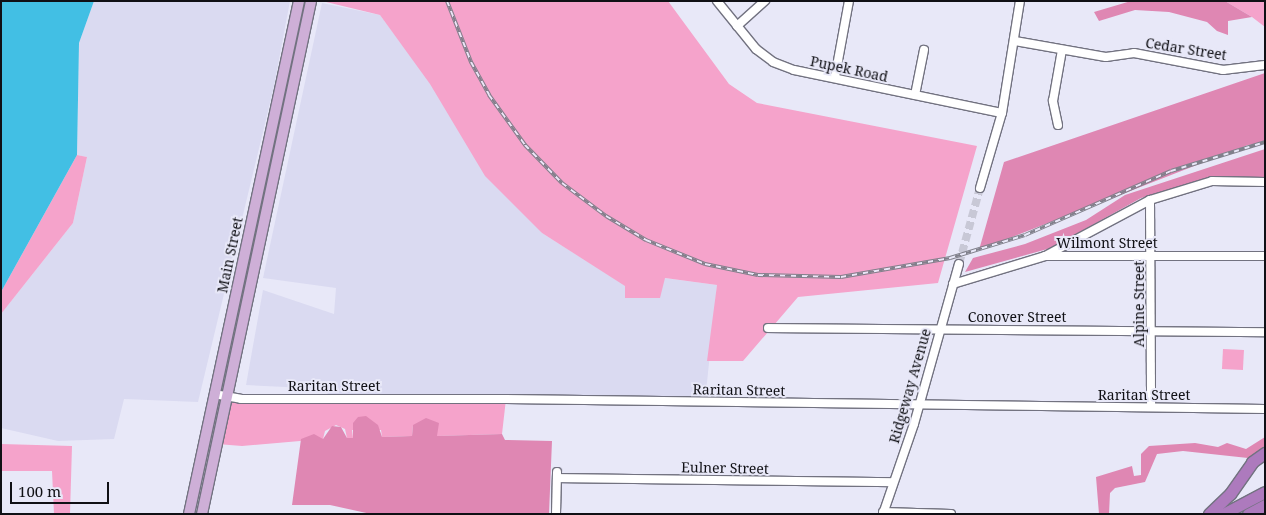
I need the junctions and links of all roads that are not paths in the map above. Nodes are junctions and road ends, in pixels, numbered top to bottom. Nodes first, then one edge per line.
1 (299, 1) edge
2 (311, 1) edge
3 (717, 1) edge
4 (765, 1) edge
5 (849, 1) edge
6 (1020, 1) edge
7 (737, 26) junction
8 (1015, 42) junction
9 (924, 50) dead end
10 (1062, 50) junction
11 (1265, 66) edge
12 (835, 78) junction
13 (915, 95) junction
14 (1002, 112) junction
15 (1058, 125) dead end
16 (1265, 182) edge
17 (980, 188) tunnel mouth
18 (1150, 200) junction
19 (1152, 255) junction
20 (1045, 256) junction
21 (1265, 256) edge
22 (959, 264) tunnel mouth
23 (953, 284) junction
24 (768, 328) dead end
25 (939, 330) junction
26 (1152, 331) junction
27 (1265, 332) edge
28 (214, 394) junction
29 (227, 397) junction
30 (919, 405) junction
31 (1151, 407) junction
32 (1265, 409) edge
33 (1265, 453) edge
34 (893, 482) junction
35 (1265, 492) edge
36 (1265, 505) edge
37 (883, 513) edge
38 (189, 514) edge
39 (202, 514) edge
40 (556, 514) edge
41 (951, 514) edge
42 (1210, 514) edge
43 (1223, 514) edge
44 (1248, 514) edge

1 - 28 main road, Main Street
2 - 29 main road, Main Street
3 - 7 street, Pupek Road
4 - 7 street
5 - 12 street
6 - 8 street
7 - 12 street, Pupek Road
8 - 10 street, Cedar Street
8 - 14 street
9 - 13 street
10 - 11 street, Cedar Street
10 - 15 street
12 - 13 street, Pupek Road
13 - 14 street, Pupek Road
14 - 17 street
16 - 18 street
18 - 19 street, Alpine Street
18 - 20 street
19 - 20 street, Wilmont Street
19 - 21 street, Wilmont Street
19 - 26 street, Alpine Street
20 - 23 street, Wilmont Street
22 - 23 street, Ridgeway Avenue
23 - 25 street, Ridgeway Avenue
24 - 25 street, Conover Street
25 - 26 street, Conover Street
25 - 30 street, Ridgeway Avenue
26 - 27 street, Conover Street
26 - 31 street, Alpine Street
28 - 29 street, Raritan Street
28 - 38 main road, Main Street
29 - 30 street, Raritan Street
29 - 39 main road, Main Street
30 - 31 street, Raritan Street
30 - 34 street, Ridgeway Avenue
31 - 32 street, Raritan Street
33 - 42 highway
34 - 37 street, Ridgeway Avenue
34 - 40 street, Eulner Street
35 - 43 highway
36 - 44 highway
37 - 41 street

